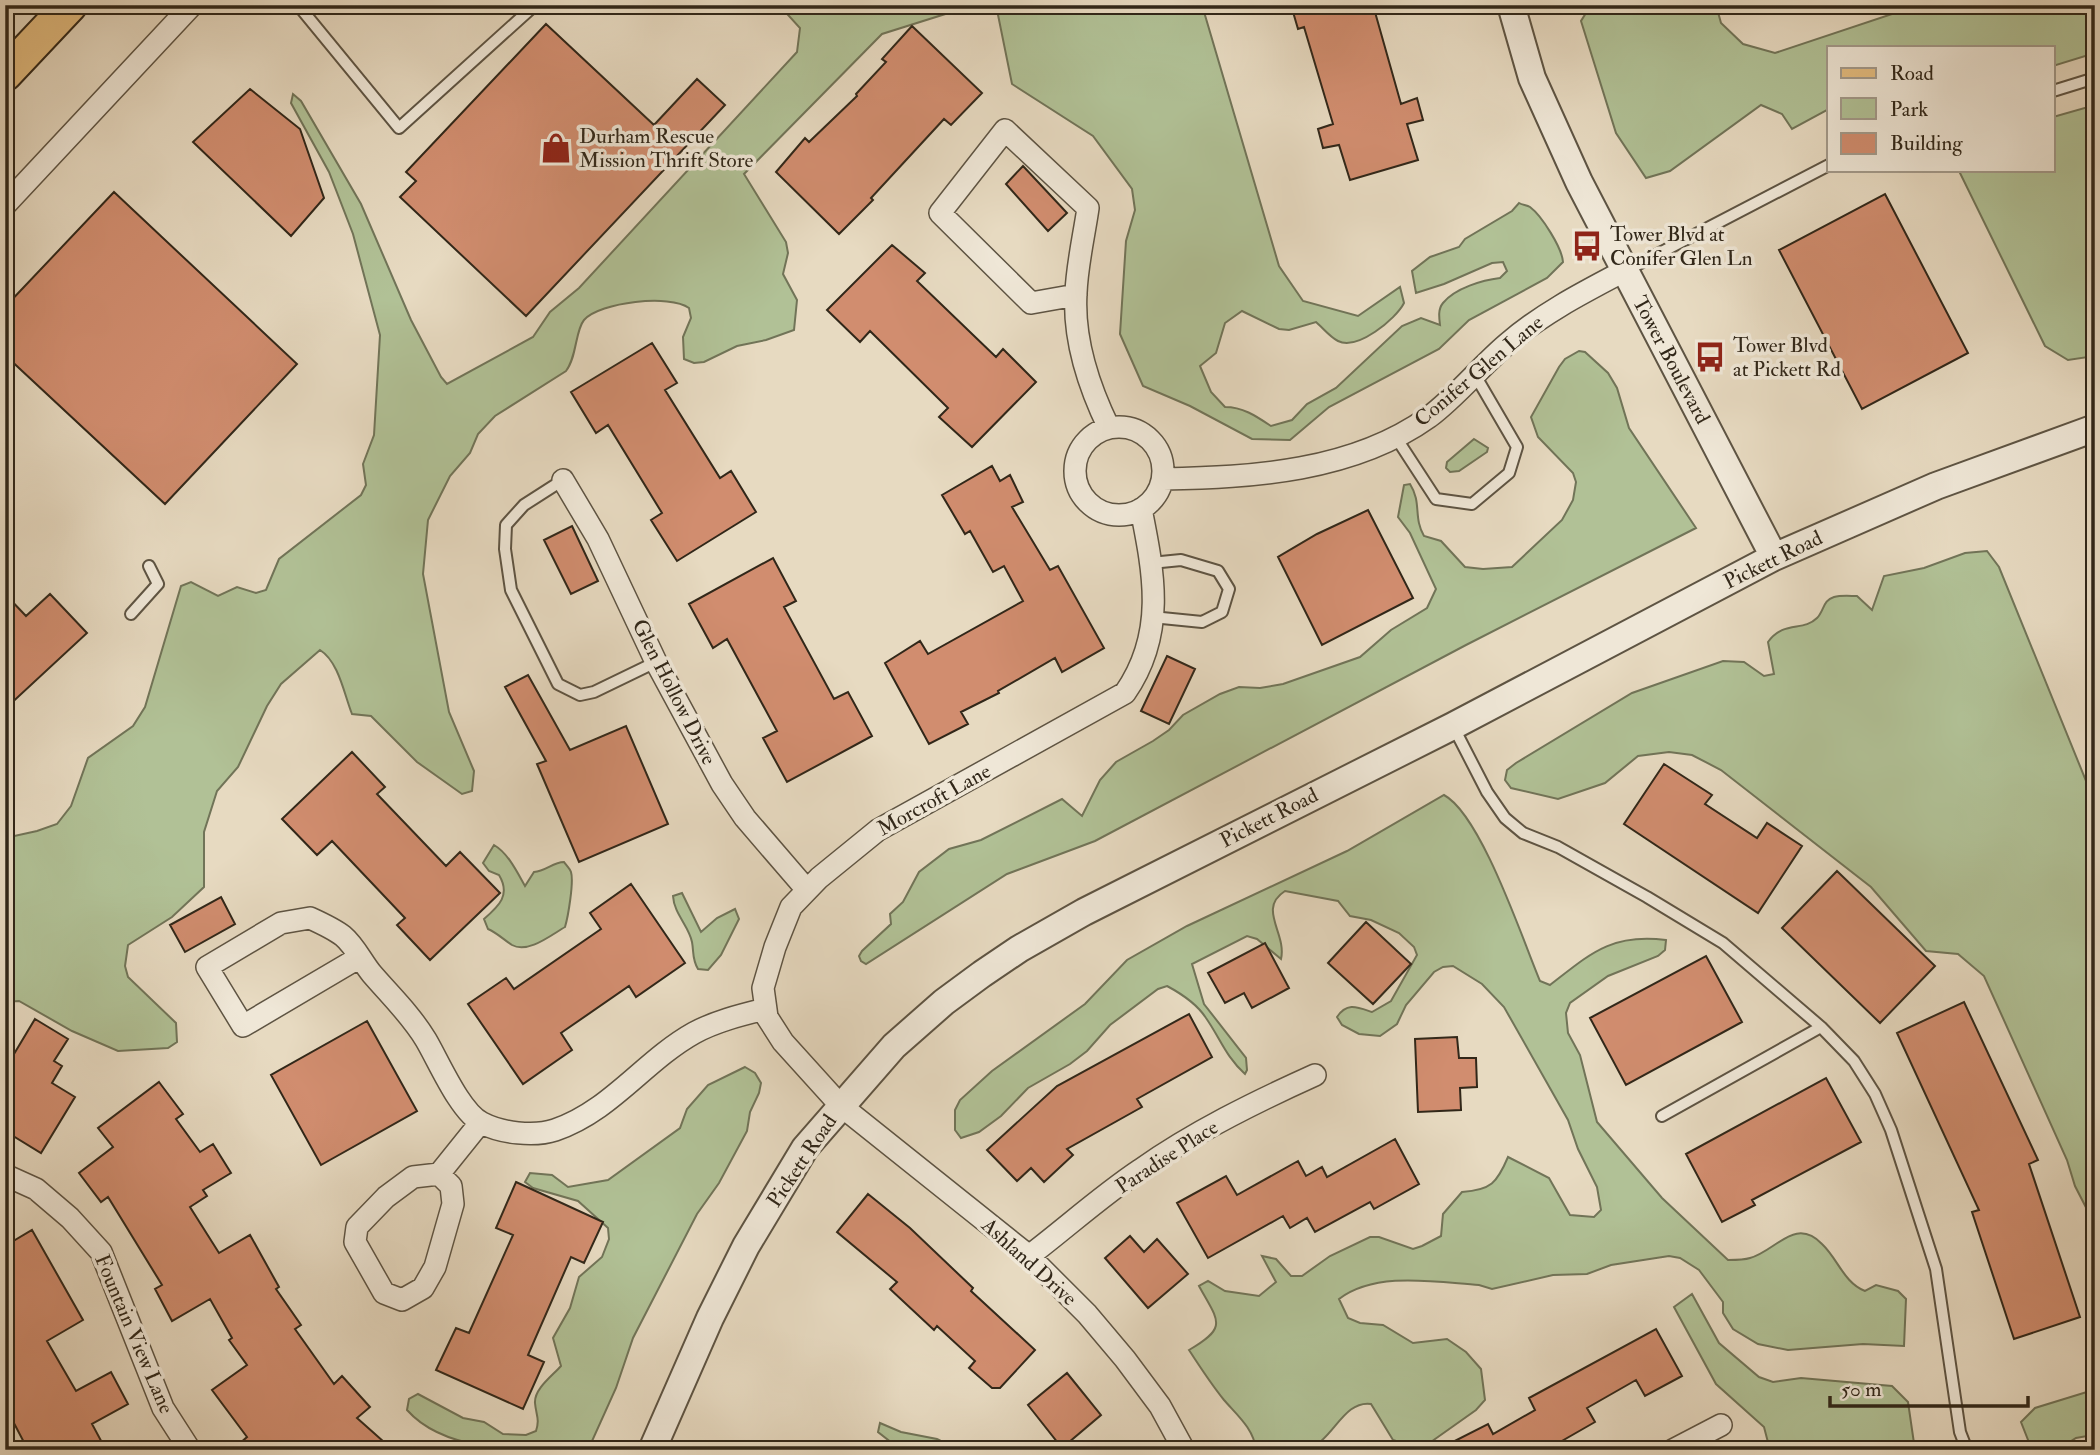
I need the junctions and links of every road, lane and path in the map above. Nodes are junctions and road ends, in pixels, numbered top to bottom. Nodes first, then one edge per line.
1 (70, 5) edge
2 (192, 5) edge
3 (535, 5) edge
4 (1765, 5) edge
5 (1773, 5) edge
6 (303, 7) edge
7 (1516, 7) edge
8 (5, 74) edge
9 (2095, 78) edge
10 (2054, 91) edge
11 (1827, 166) edge
12 (5, 205) edge
13 (1624, 271) junction
14 (1076, 295) junction
15 (1475, 375) junction
16 (1109, 428) junction
17 (2095, 428) edge
18 (1395, 436) junction
19 (1163, 479) junction
20 (564, 480) joint
21 (1141, 509) junction
22 (1774, 557) junction
23 (1152, 563) junction
24 (149, 566) dead end
25 (131, 614) dead end
26 (1153, 617) junction
27 (656, 662) junction
28 (1453, 726) junction
29 (807, 890) junction
30 (360, 957) junction
31 (765, 1009) junction
32 (1821, 1027) junction
33 (1315, 1074) dead end
34 (840, 1105) junction
35 (1662, 1116) dead end
36 (480, 1123) junction
37 (439, 1174) junction
38 (5, 1175) edge
39 (1029, 1256) junction
40 (1721, 1425) dead end
41 (190, 1450) edge
42 (652, 1450) edge
43 (1184, 1450) edge
44 (1673, 1450) edge
45 (1967, 1450) edge

1 - 8 main road
2 - 12 street
3 - 6 lane
4 - 5 lane
7 - 13 street, Tower Boulevard
9 - 10 lane
11 - 13 lane
13 - 15 street, Conifer Glen Lane
13 - 22 street, Tower Boulevard
14 - 14 street
14 - 16 street
15 - 18 street, Conifer Glen Lane
15 - 18 lane
16 - 19 street
16 - 21 street
17 - 22 street, Pickett Road
18 - 19 street, Conifer Glen Lane
19 - 21 street
20 - 27 street, Glen Hollow Drive
20 - 27 lane
21 - 23 street, Morcroft Lane
22 - 28 street, Pickett Road
23 - 26 street, Morcroft Lane
23 - 26 lane
24 - 25 lane
26 - 29 street, Morcroft Lane
27 - 29 street, Glen Hollow Drive
28 - 32 lane
28 - 34 street, Pickett Road
29 - 31 street, Morcroft Lane
30 - 30 street
30 - 36 street
31 - 34 street
31 - 36 street
32 - 35 lane
32 - 45 lane
33 - 39 street, Paradise Place
34 - 39 street, Ashland Drive
34 - 42 street, Pickett Road
36 - 37 street
37 - 37 street
38 - 41 street, Fountain View Lane
39 - 43 street, Ashland Drive
40 - 44 street

